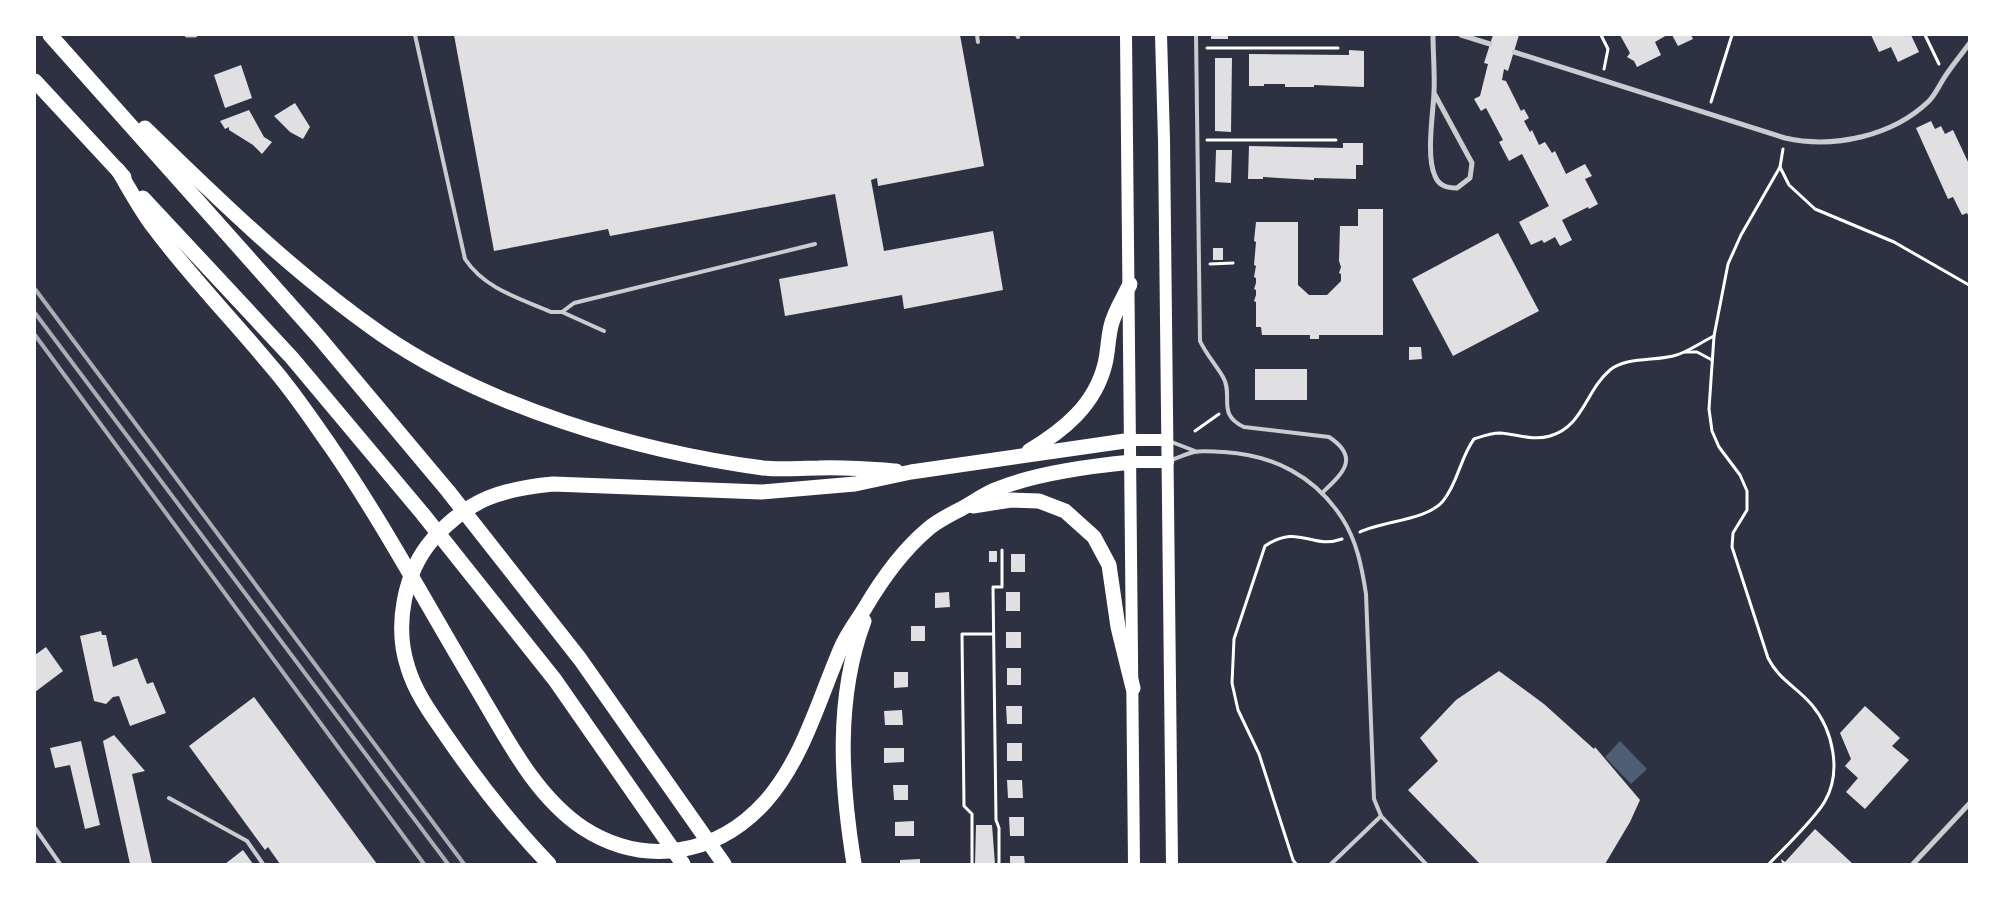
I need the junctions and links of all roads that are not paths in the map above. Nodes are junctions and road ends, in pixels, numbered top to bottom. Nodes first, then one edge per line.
1 (187, 35) edge
2 (194, 35) edge
3 (415, 35) edge
4 (977, 35) edge
5 (1126, 35) edge
6 (1161, 35) edge
7 (1196, 35) edge
8 (1433, 35) edge
9 (1461, 35) edge
10 (55, 40) edge
11 (978, 42) dead end
12 (1490, 44) dead end
13 (1969, 44) edge
14 (1514, 52) dead end
15 (35, 81) edge
16 (1434, 93) junction
17 (118, 170) junction
18 (815, 244) dead end
19 (1130, 284) junction
20 (562, 312) junction
21 (604, 331) dead end
22 (1132, 440) junction
23 (1167, 440) junction
24 (1195, 452) junction
25 (1023, 455) junction
26 (1132, 462) junction
27 (1168, 462) junction
28 (911, 472) junction
29 (1322, 493) junction
30 (964, 507) junction
31 (876, 589) junction
32 (1133, 688) junction
33 (169, 798) dead end
34 (1969, 804) edge
35 (1380, 816) junction
36 (35, 828) edge
37 (722, 862) edge
38 (60, 864) edge
39 (263, 864) edge
40 (549, 864) edge
41 (683, 864) edge
42 (854, 864) edge
43 (1134, 864) edge
44 (1172, 864) edge
45 (1330, 864) edge
46 (1426, 864) edge
47 (1914, 864) edge

1 - 2 street
3 - 20 lane
4 - 11 lane
5 - 19 main road
6 - 23 main road
7 - 29 lane
8 - 16 street
9 - 12 street
10 - 28 highway
10 - 37 highway
13 - 14 street
15 - 17 highway
16 - 16 street
17 - 31 highway
17 - 41 highway
18 - 20 lane
19 - 22 main road
19 - 25 highway
20 - 21 lane
22 - 23 main road
22 - 25 highway
22 - 26 main road
23 - 24 lane
23 - 27 main road
24 - 27 lane
24 - 29 lane
25 - 28 highway
26 - 27 main road
26 - 30 highway
26 - 32 main road
27 - 44 main road
28 - 40 highway
29 - 35 lane
30 - 31 highway
30 - 32 highway
31 - 42 highway
32 - 43 main road
33 - 39 lane
34 - 47 street
35 - 45 lane
35 - 46 lane
36 - 38 lane

